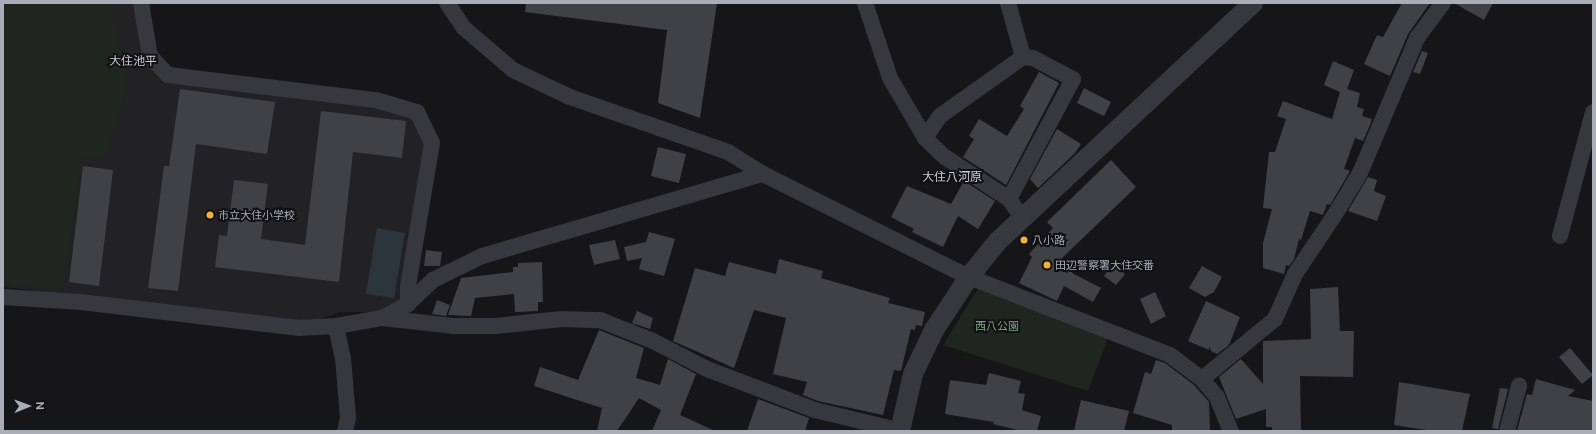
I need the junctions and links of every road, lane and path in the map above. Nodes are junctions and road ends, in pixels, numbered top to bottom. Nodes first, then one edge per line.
1 (141, 3) edge
2 (447, 3) edge
3 (865, 3) edge
4 (1008, 3) edge
5 (1253, 3) edge
6 (1443, 3) edge
7 (1023, 57) junction
8 (1593, 112) edge
9 (925, 138) junction
10 (763, 174) junction
11 (1009, 199) junction
12 (1023, 219) junction
13 (1560, 236) dead end
14 (969, 277) junction
15 (3, 297) edge
16 (408, 304) junction
17 (382, 318) junction
18 (336, 326) junction
19 (1202, 380) junction
20 (1519, 386) dead end
21 (346, 431) edge
22 (900, 431) edge
23 (1231, 431) edge
24 (1507, 431) edge

1 - 16 street
2 - 10 street
3 - 9 street
4 - 7 street
5 - 12 street
6 - 19 street
7 - 9 street
7 - 11 street
8 - 13 street
9 - 11 street
10 - 14 street
10 - 16 street
11 - 12 street
12 - 14 street
14 - 19 street
14 - 22 street
15 - 18 street
16 - 17 street
17 - 18 street
17 - 22 street
18 - 21 street
19 - 23 street
20 - 24 street

